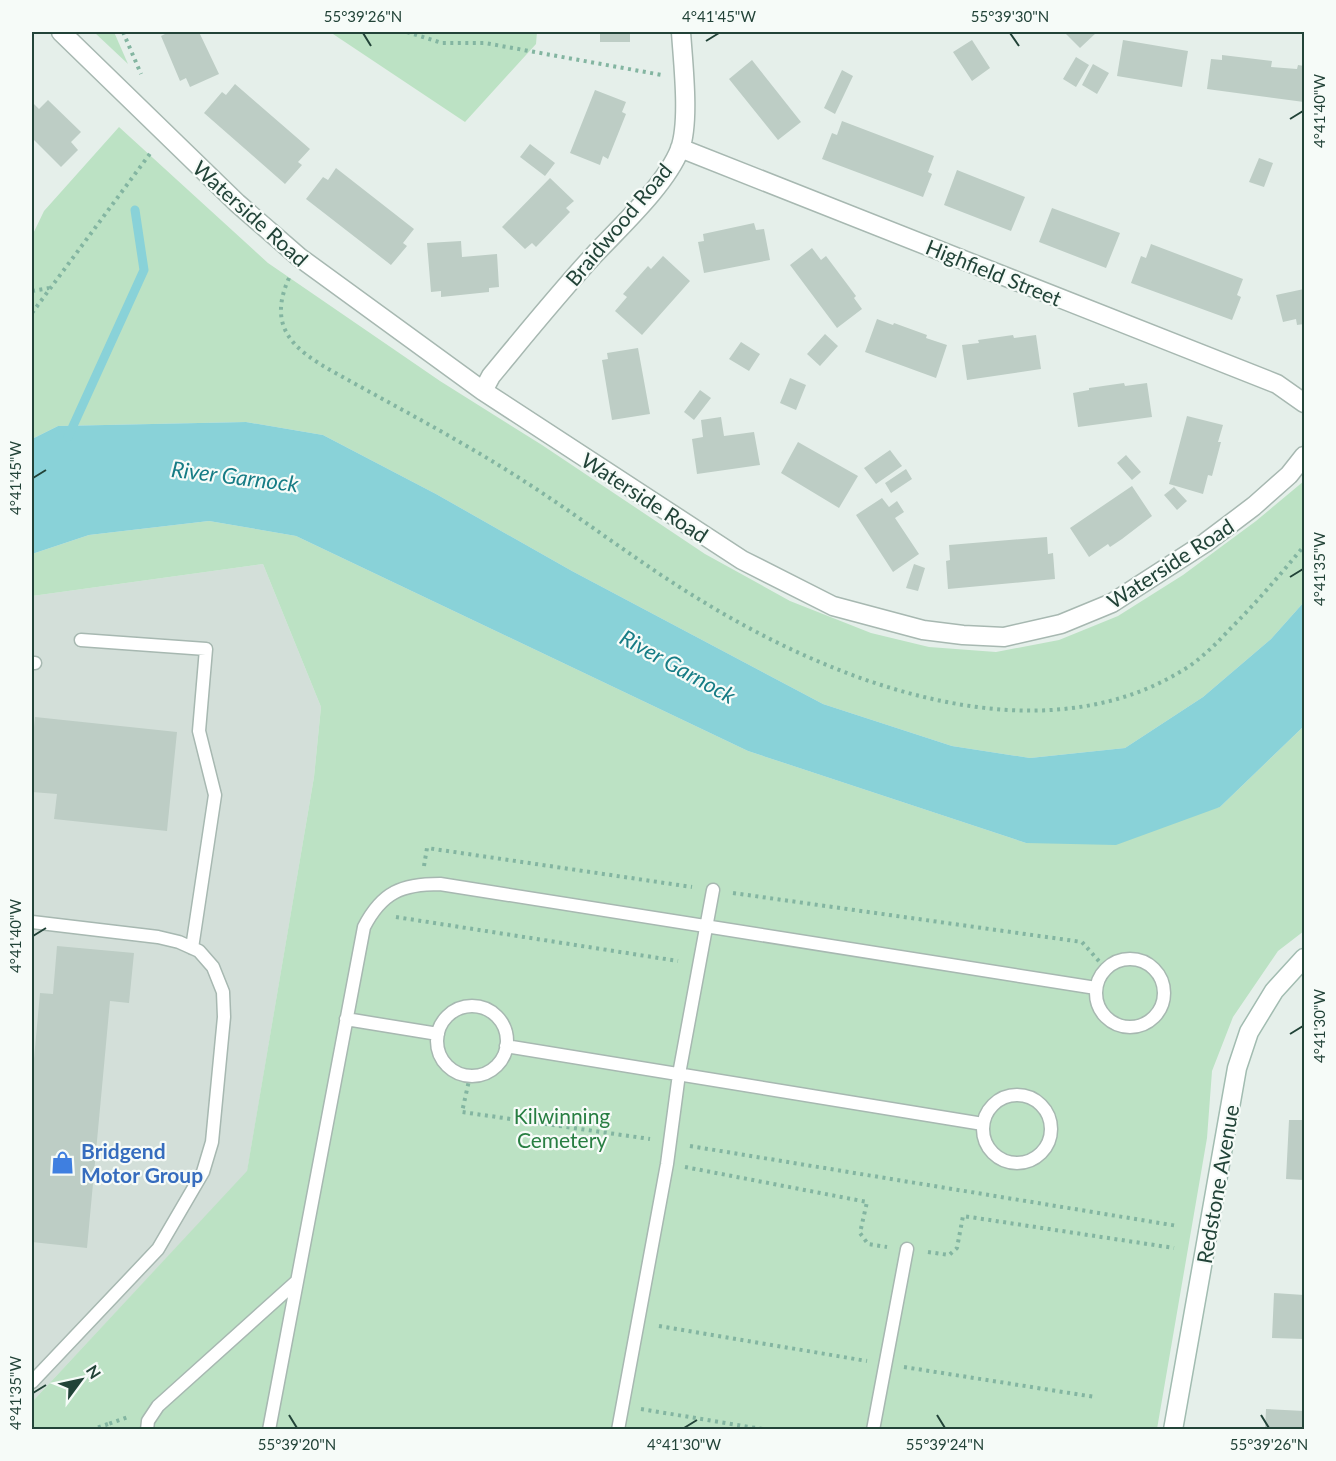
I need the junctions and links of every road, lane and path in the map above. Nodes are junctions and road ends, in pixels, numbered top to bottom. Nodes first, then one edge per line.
1 (61, 32) edge
2 (407, 32) edge
3 (681, 32) edge
4 (684, 80) junction
5 (165, 134) junction
6 (680, 148) junction
7 (49, 288) junction
8 (32, 291) edge
9 (32, 313) edge
10 (483, 391) junction
11 (1305, 403) edge
12 (1305, 456) edge
13 (81, 640) dead end
14 (420, 884) junction
15 (713, 890) junction
16 (371, 913) junction
17 (32, 922) edge
18 (707, 926) junction
19 (192, 948) junction
20 (1305, 958) edge
21 (700, 965) junction
22 (1105, 968) junction
23 (1095, 988) junction
24 (346, 1019) junction
25 (438, 1034) junction
26 (506, 1046) junction
27 (679, 1074) junction
28 (470, 1076) junction
29 (983, 1124) junction
30 (670, 1142) junction
31 (667, 1164) junction
32 (1178, 1226) dead end
33 (1174, 1248) dead end
34 (907, 1250) junction
35 (297, 1281) junction
36 (32, 1382) edge
37 (622, 1406) junction
38 (108, 1424) dead end
39 (91, 1430) edge
40 (147, 1430) edge
41 (269, 1430) edge
42 (618, 1430) edge
43 (768, 1430) edge
44 (873, 1430) edge
45 (1173, 1430) edge

1 - 5 street, Waterside Road
2 - 4 path
3 - 4 street, Braidwood Road
4 - 6 street, Braidwood Road
5 - 7 path
5 - 10 street, Waterside Road
6 - 10 street, Braidwood Road
6 - 11 street, Highfield Street
7 - 8 path
7 - 9 path
10 - 12 street, Waterside Road
13 - 19 lane
14 - 15 path
14 - 16 lane
14 - 18 lane
15 - 18 lane
15 - 22 path
16 - 21 path
16 - 24 lane
17 - 19 lane
18 - 21 lane
18 - 23 lane
19 - 36 lane
20 - 45 street, Redstone Avenue
21 - 27 lane
22 - 23 lane
22 - 23 lane
24 - 25 lane
24 - 35 lane
25 - 26 lane
25 - 28 lane
26 - 27 lane
26 - 28 lane
27 - 29 lane
27 - 30 lane
28 - 30 path
29 - 29 lane
30 - 31 lane
30 - 32 path
31 - 34 path
31 - 37 lane
33 - 34 path
34 - 44 lane
35 - 40 lane
35 - 41 lane
37 - 42 lane
37 - 43 path
38 - 39 path

